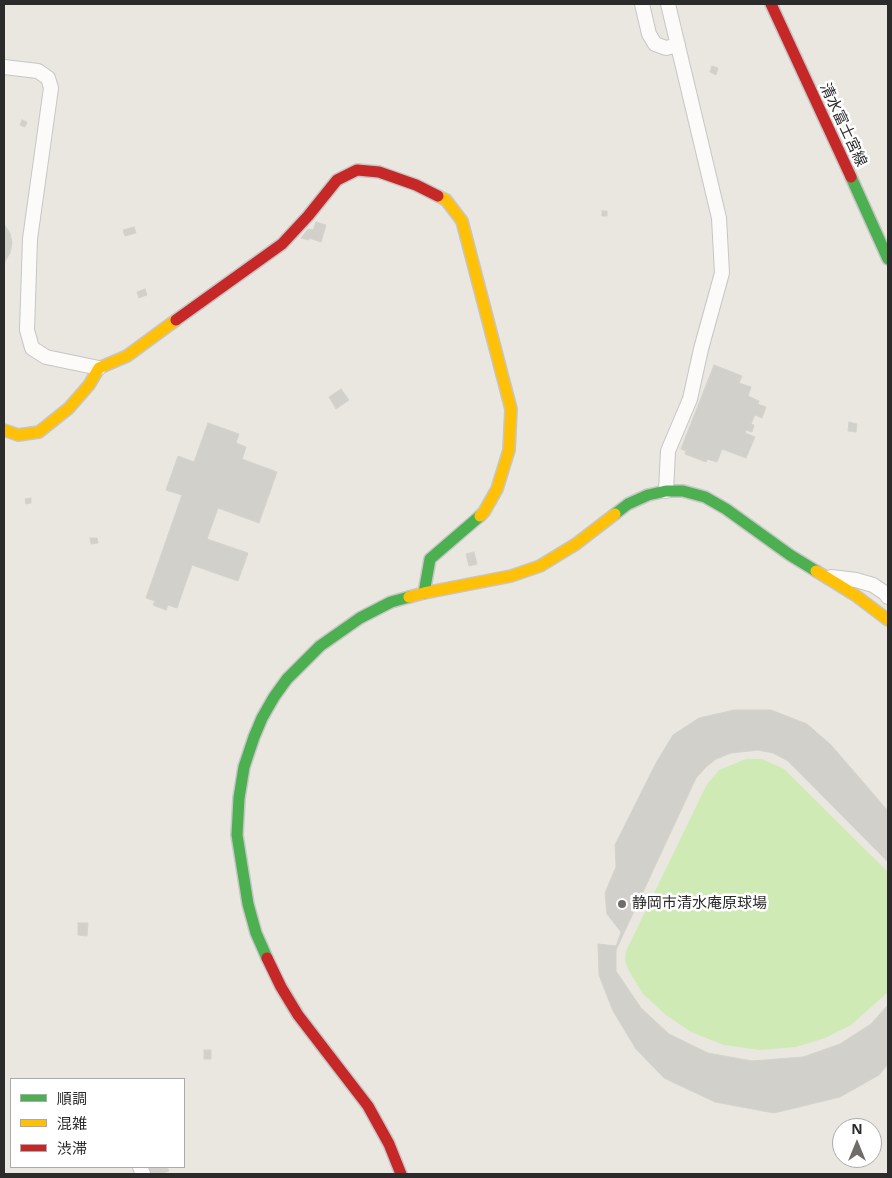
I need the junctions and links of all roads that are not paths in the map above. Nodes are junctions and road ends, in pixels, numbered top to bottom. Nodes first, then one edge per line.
1 (642, 4) edge
2 (668, 4) edge
3 (771, 4) edge
4 (678, 45) junction
5 (4, 67) edge
6 (888, 259) edge
7 (99, 368) junction
8 (4, 430) edge
9 (666, 491) junction
10 (823, 576) junction
11 (424, 593) junction
12 (888, 597) edge
13 (888, 620) edge
14 (401, 1174) edge

1 - 4 street
2 - 4 street
3 - 6 street, 清水富士宮線
4 - 9 street
5 - 7 street
7 - 8 street
7 - 11 street
9 - 10 street
9 - 11 street
10 - 12 street
10 - 13 street
11 - 14 street

